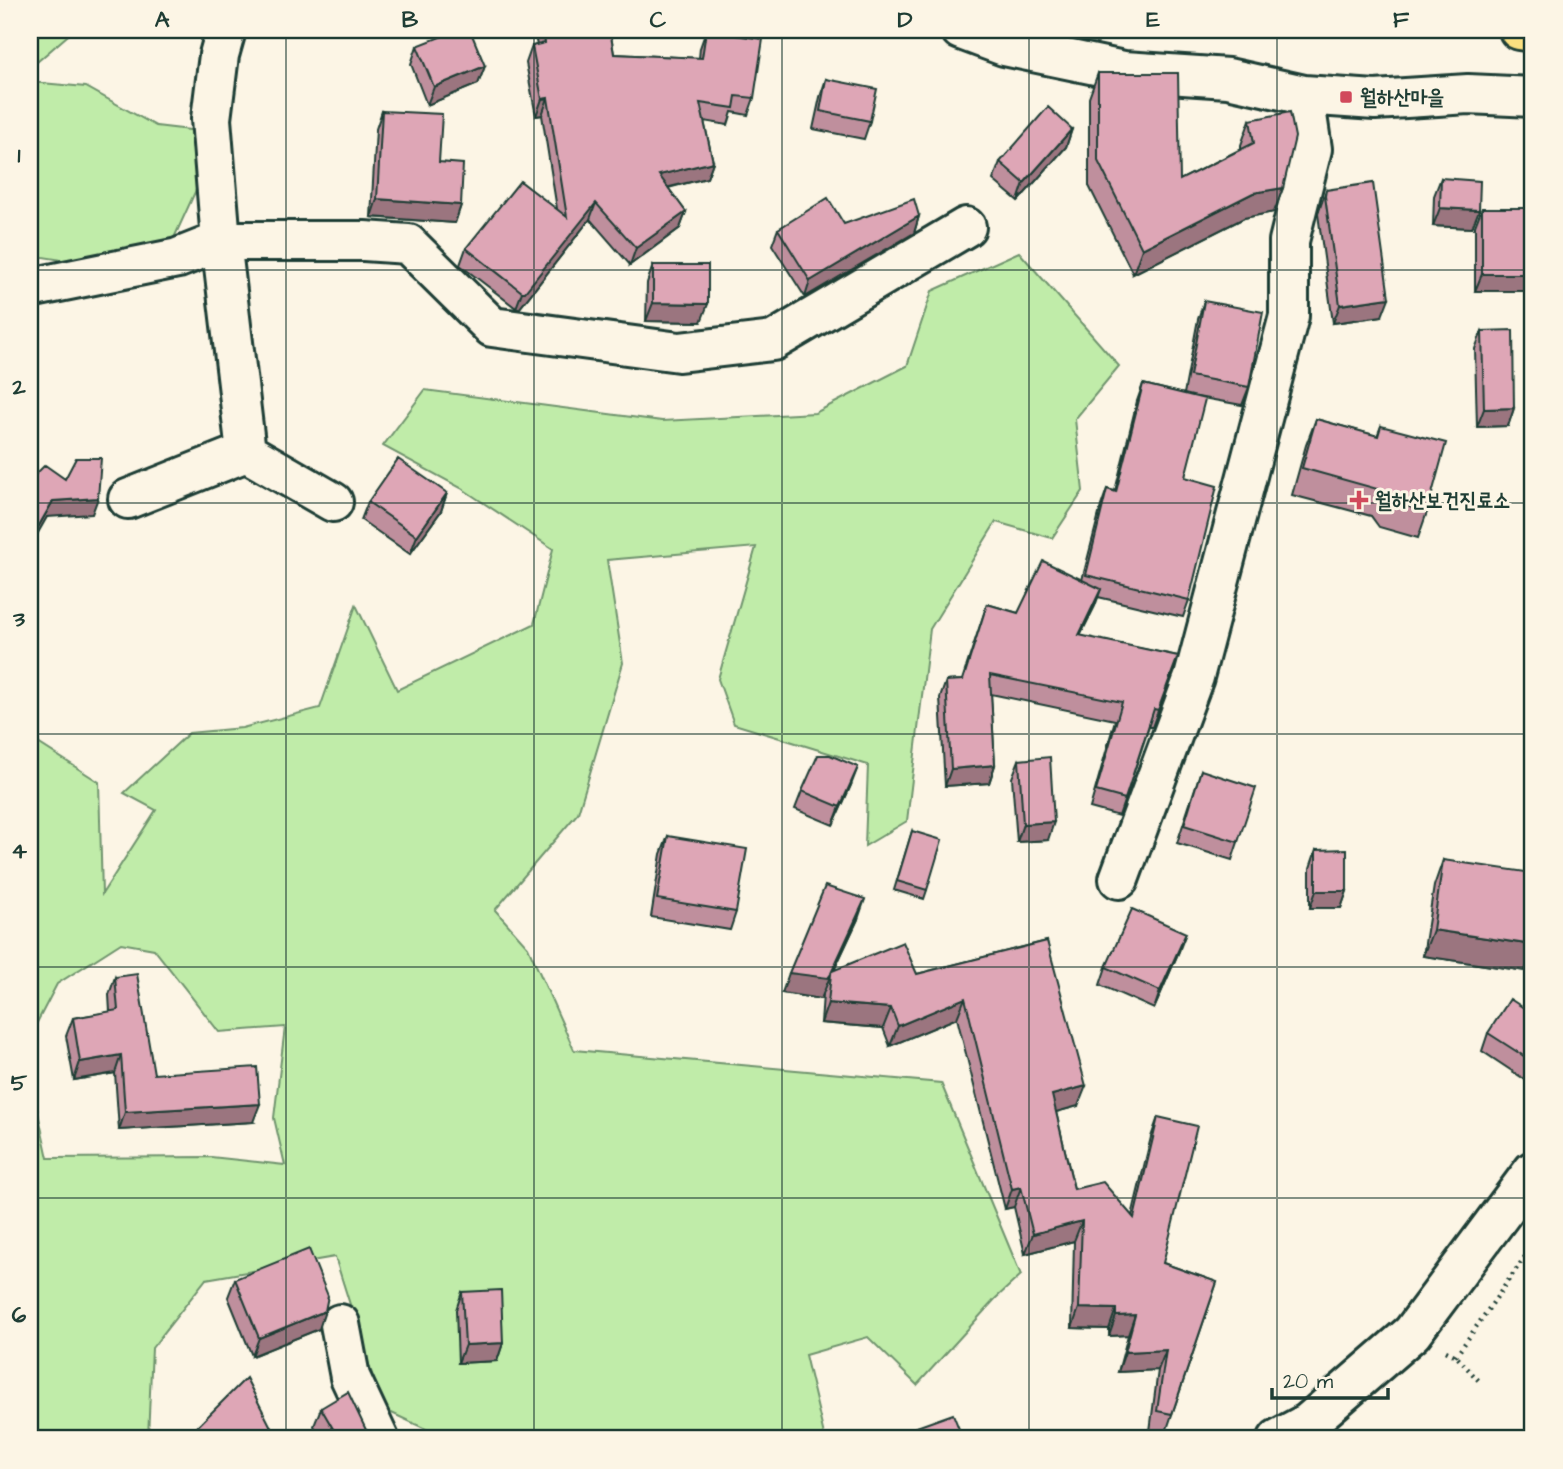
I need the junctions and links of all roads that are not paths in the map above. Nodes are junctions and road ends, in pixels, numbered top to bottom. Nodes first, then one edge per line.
1 (226, 30) edge
2 (961, 30) edge
3 (1519, 30) edge
4 (1533, 32) edge
5 (1079, 45) edge
6 (1304, 95) junction
7 (1533, 97) edge
8 (966, 227) dead end
9 (221, 241) junction
10 (30, 288) edge
11 (246, 452) junction
12 (128, 499) dead end
13 (333, 502) dead end
14 (1119, 879) dead end
15 (1533, 1171) edge
16 (340, 1324) dead end
17 (379, 1439) edge
18 (1278, 1439) edge

1 - 9 street
2 - 5 street
3 - 4 main road
5 - 6 street
6 - 7 street
6 - 14 street
8 - 9 street
9 - 10 street
9 - 11 street
11 - 12 street
11 - 13 street
15 - 18 street
16 - 17 street

